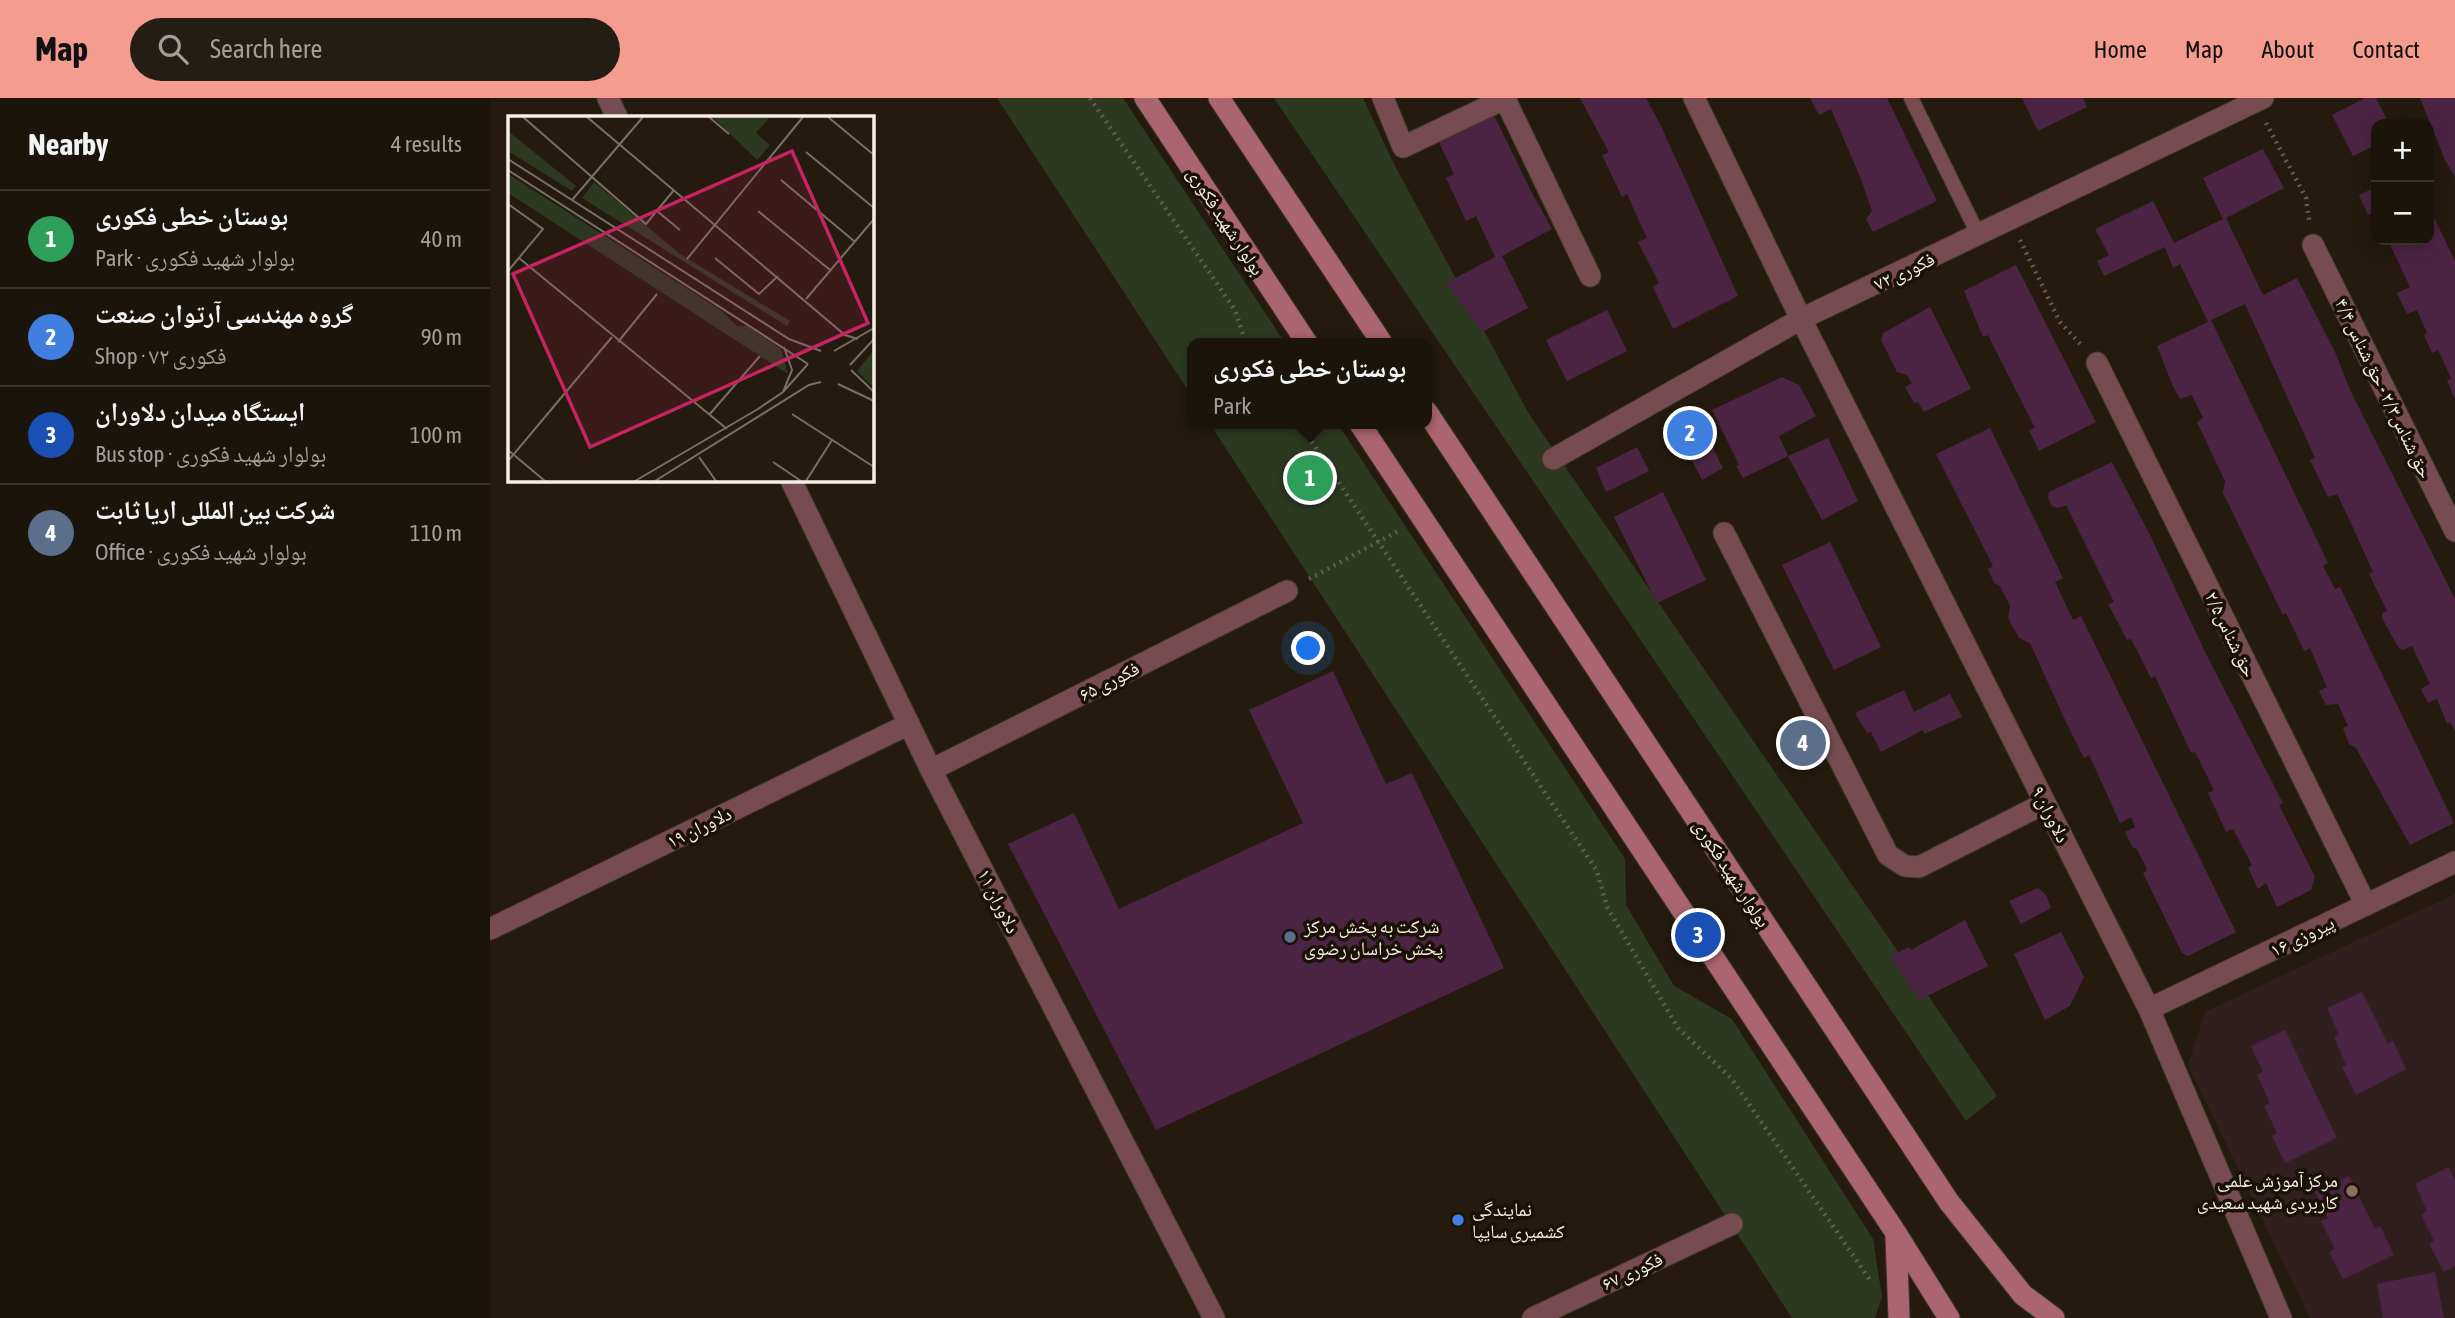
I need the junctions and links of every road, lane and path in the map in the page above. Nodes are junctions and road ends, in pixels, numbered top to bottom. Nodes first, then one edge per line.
1 (608, 98) edge
2 (1090, 98) edge
3 (1145, 98) edge
4 (1219, 98) edge
5 (1382, 98) edge
6 (1505, 98) edge
7 (1694, 98) edge
8 (1911, 98) edge
9 (2259, 100) edge
10 (617, 116) edge
11 (2011, 219) junction
12 (1979, 236) junction
13 (2313, 245) joint
14 (1590, 276) dead end
15 (1801, 319) junction
16 (1244, 338) edge
17 (1304, 338) edge
18 (1379, 338) edge
19 (2097, 363) joint
20 (1432, 420) edge
21 (1303, 429) edge
22 (1363, 429) edge
23 (1553, 459) dead end
24 (791, 481) edge
25 (1422, 518) junction
26 (2455, 531) edge
27 (1724, 533) dead end
28 (1378, 542) junction
29 (1287, 591) joint
30 (909, 724) junction
31 (931, 771) junction
32 (2045, 803) junction
33 (2455, 862) edge
34 (2366, 905) junction
35 (490, 929) edge
36 (2149, 1009) junction
37 (1732, 1224) dead end
38 (1896, 1233) junction
39 (1874, 1285) dead end
40 (1214, 1318) edge
41 (1533, 1318) edge
42 (1899, 1318) edge
43 (1949, 1318) edge
44 (2054, 1318) edge
45 (2281, 1318) edge

1 - 10 street
2 - 16 path
3 - 17 main road, بولوار شهید فکوری
4 - 18 main road
5 - 6 street
6 - 14 street
7 - 15 street, دلاوران ۹
8 - 12 lane
9 - 11 street, فکوری ۷۲
9 - 13 path
11 - 12 street, فکوری ۷۲
11 - 19 path
12 - 15 street, فکوری ۷۲
13 - 26 street, حق شناس۲/۳ - حق شناس ۴/۴
15 - 23 street, فکوری ۷۲
15 - 32 street, دلاوران ۹
19 - 34 street, حق شناس۲/۵
20 - 44 main road, بولوار شهید فکوری
21 - 28 path
22 - 25 main road
24 - 30 street, دلاوران ۱۱
25 - 28 path
25 - 38 main road
27 - 32 street
28 - 29 path
28 - 39 path
29 - 31 street, فکوری ۶۵
30 - 31 street, دلاوران ۱۱
30 - 35 street, دلاوران ۱۹
31 - 40 street, دلاوران ۱۱
32 - 36 street, دلاوران ۹
33 - 34 street, پیروزی ۱۶
34 - 36 street, پیروزی ۱۶
36 - 45 street, دلاوران ۹
37 - 41 street, فکوری ۶۷
38 - 42 main road
38 - 43 main road

